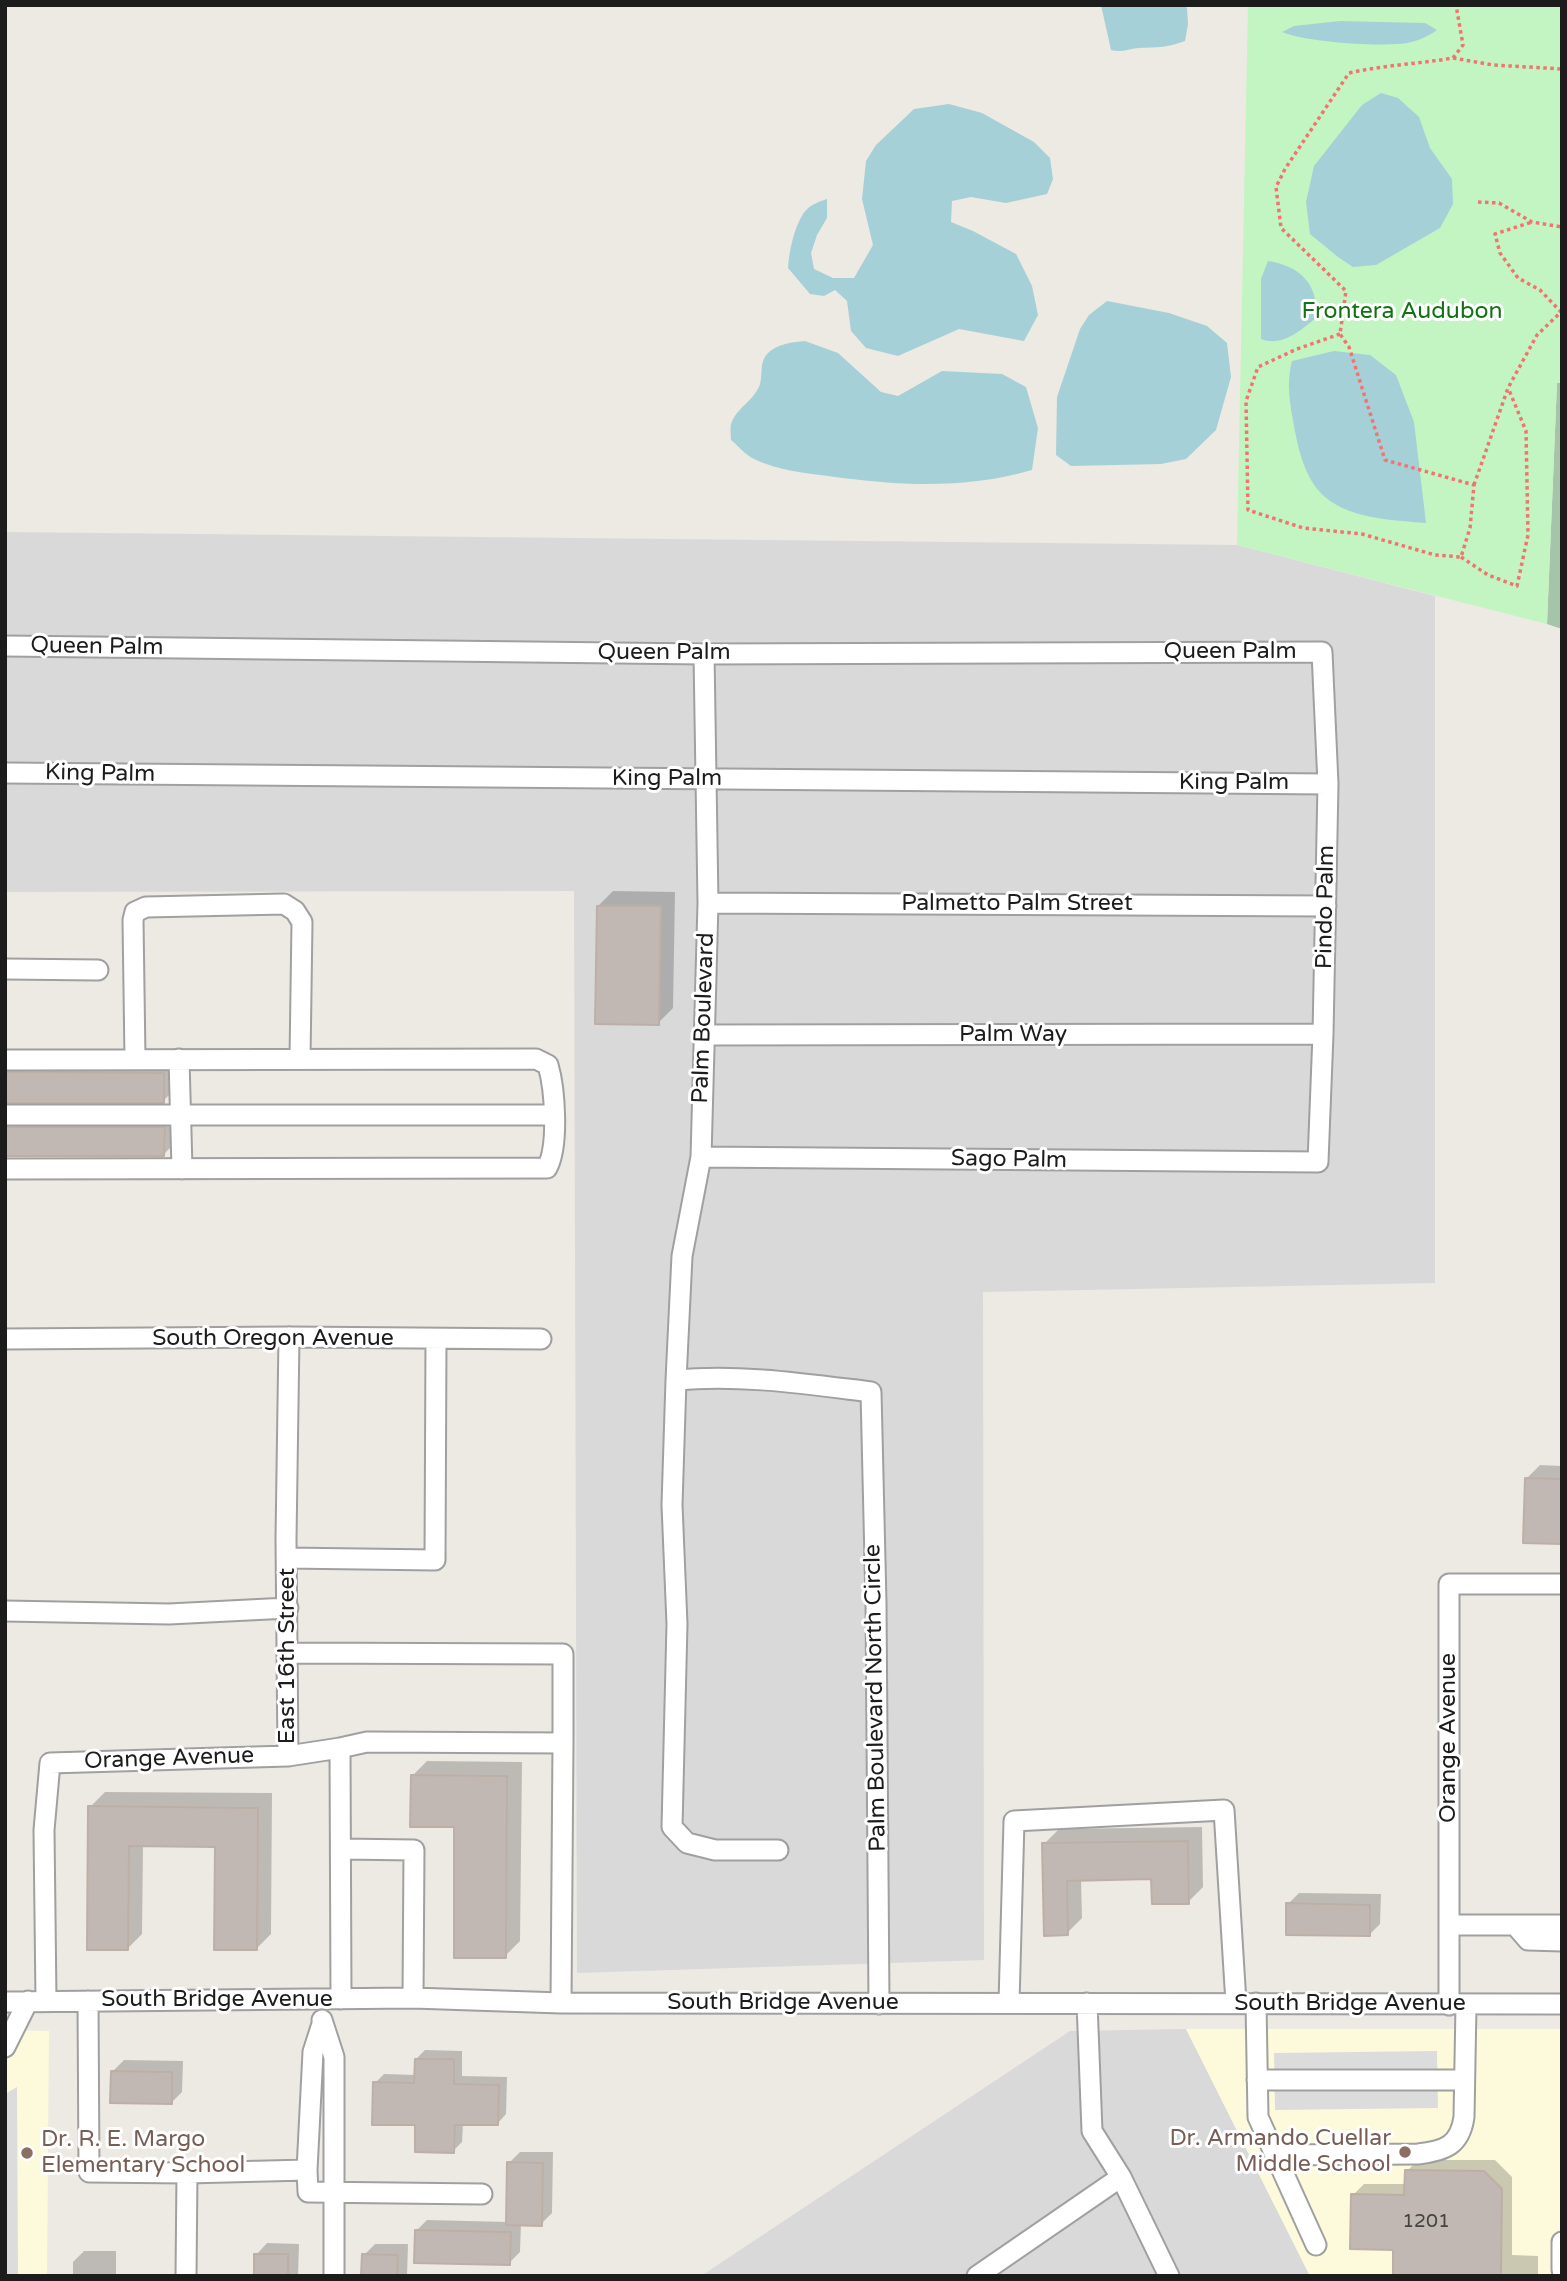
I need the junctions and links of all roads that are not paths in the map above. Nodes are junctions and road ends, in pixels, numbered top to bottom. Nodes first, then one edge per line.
1 (5, 646) edge
2 (1322, 652) joint
3 (704, 654) junction
4 (5, 773) edge
5 (705, 779) junction
6 (1328, 784) junction
7 (708, 903) junction
8 (1326, 906) junction
9 (5, 969) edge
10 (98, 970) dead end
11 (1323, 1034) junction
12 (703, 1035) junction
13 (135, 1059) junction
14 (179, 1059) junction
15 (300, 1059) junction
16 (5, 1060) edge
17 (5, 1115) edge
18 (553, 1115) junction
19 (181, 1117) junction
20 (701, 1157) junction
21 (1318, 1162) joint
22 (182, 1169) junction
23 (5, 1170) edge
24 (289, 1338) junction
25 (5, 1339) edge
26 (541, 1339) dead end
27 (436, 1340) junction
28 (676, 1380) junction
29 (287, 1558) junction
30 (1562, 1584) edge
31 (288, 1608) junction
32 (5, 1611) edge
33 (288, 1653) junction
34 (563, 1743) junction
35 (340, 1748) junction
36 (288, 1756) junction
37 (342, 1849) junction
38 (778, 1850) dead end
39 (1449, 1925) junction
40 (1516, 1925) junction
41 (1562, 1925) edge
42 (1562, 1941) edge
43 (331, 1998) junction
44 (413, 1998) junction
45 (37, 2001) junction
46 (88, 2001) junction
47 (5, 2002) edge
48 (561, 2003) junction
49 (1009, 2003) junction
50 (1087, 2003) junction
51 (1236, 2003) junction
52 (1256, 2003) junction
53 (879, 2004) junction
54 (1562, 2004) edge
55 (1457, 2005) junction
56 (322, 2024) junction
57 (5, 2048) edge
58 (1257, 2080) junction
59 (1464, 2080) junction
60 (1276, 2155) junction
61 (307, 2170) junction
62 (187, 2173) junction
63 (1121, 2177) junction
64 (333, 2192) junction
65 (482, 2194) dead end
66 (1562, 2242) edge
67 (1316, 2245) dead end
68 (1562, 2270) edge
69 (186, 2276) edge
70 (334, 2276) edge
71 (977, 2276) edge
72 (1169, 2276) edge

1 - 3 street, Queen Palm
2 - 3 street, Queen Palm
2 - 6 street, Pindo Palm
3 - 5 street, Palm Boulevard
4 - 5 street, King Palm
5 - 6 street, King Palm
5 - 7 street, Palm Boulevard
6 - 8 street, Pindo Palm
7 - 8 street, Palmetto Palm Street
7 - 12 street, Palm Boulevard
8 - 11 street, Pindo Palm
9 - 10 street
11 - 12 street, Palm Way
11 - 21 street, Pindo Palm
12 - 20 street, Palm Boulevard
13 - 14 street
13 - 15 street
13 - 16 street
14 - 15 street
14 - 19 street
15 - 18 street
17 - 19 street
18 - 19 street
18 - 22 street
19 - 22 street
20 - 21 street, Sago Palm
20 - 28 street, Palm Boulevard
22 - 23 street
24 - 25 street, South Oregon Avenue
24 - 27 street, South Oregon Avenue
24 - 29 street, East 16th Street
26 - 27 street, South Oregon Avenue
27 - 29 street
28 - 38 street
28 - 53 street, Palm Boulevard North Circle
29 - 31 street, East 16th Street
30 - 39 street, Orange Avenue
31 - 32 street
31 - 33 street, East 16th Street
33 - 34 street
33 - 36 street, East 16th Street
34 - 35 street, East 16th Street
34 - 48 street
35 - 36 street, East 16th Street
35 - 37 street
36 - 45 street, Orange Avenue
37 - 43 street
37 - 44 street
39 - 40 street
39 - 55 street, Orange Avenue
40 - 41 street
40 - 42 street
43 - 44 street, South Bridge Avenue
43 - 46 street, South Bridge Avenue
43 - 56 street
44 - 48 street, South Bridge Avenue
45 - 46 street, South Bridge Avenue
45 - 47 street, South Bridge Avenue
45 - 57 street
46 - 62 street
48 - 53 street, South Bridge Avenue
49 - 50 street, South Bridge Avenue
49 - 51 street
49 - 53 street, South Bridge Avenue
50 - 51 street, South Bridge Avenue
50 - 63 street
51 - 52 street, South Bridge Avenue
52 - 55 street, South Bridge Avenue
52 - 58 street
54 - 55 street, South Bridge Avenue
55 - 59 street, Orange Avenue
56 - 61 street
56 - 64 street
58 - 59 street
58 - 60 street
59 - 60 street, Orange Avenue
60 - 67 street
61 - 62 street
61 - 64 street
62 - 69 street
63 - 71 street
63 - 72 street
64 - 65 street
64 - 70 street
66 - 68 street

